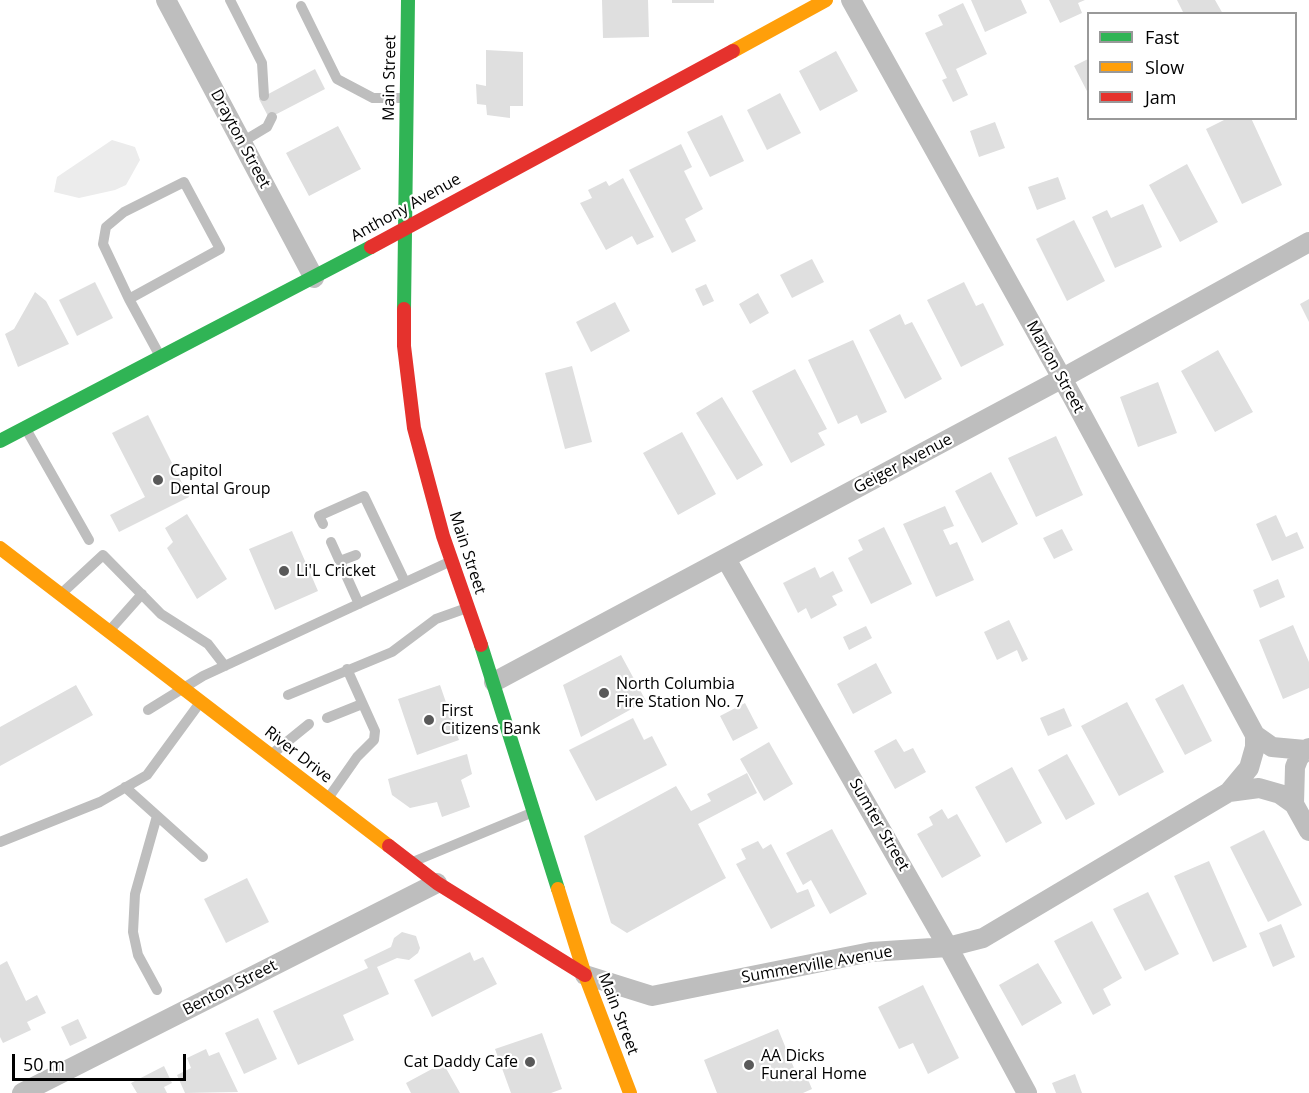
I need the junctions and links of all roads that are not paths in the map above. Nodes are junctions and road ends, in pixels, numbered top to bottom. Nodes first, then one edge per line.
1 (230, 0) edge
2 (408, 0) edge
3 (826, 0) edge
4 (851, 0) edge
5 (170, 1) edge
6 (303, 2) edge
7 (264, 96) dead end
8 (406, 98) junction
9 (272, 117) dead end
10 (242, 142) junction
11 (403, 228) junction
12 (1309, 242) edge
13 (314, 278) junction
14 (129, 299) junction
15 (161, 358) junction
16 (1061, 379) junction
17 (26, 429) junction
18 (0, 441) edge
19 (323, 525) dead end
20 (89, 540) dead end
21 (331, 542) dead end
22 (0, 548) edge
23 (356, 555) dead end
24 (726, 559) junction
25 (340, 561) junction
26 (451, 562) junction
27 (405, 582) junction
28 (62, 594) junction
29 (142, 594) junction
30 (359, 604) junction
31 (468, 608) junction
32 (110, 631) junction
33 (225, 666) junction
34 (347, 669) junction
35 (494, 682) junction
36 (183, 687) junction
37 (288, 695) dead end
38 (201, 701) junction
39 (362, 704) junction
40 (148, 710) dead end
41 (327, 717) dead end
42 (309, 724) dead end
43 (1255, 735) junction
44 (1307, 749) edge
45 (271, 755) junction
46 (125, 787) junction
47 (1229, 792) junction
48 (328, 799) junction
49 (1294, 804) junction
50 (534, 812) junction
51 (157, 816) junction
52 (1309, 831) edge
53 (0, 842) edge
54 (203, 857) dead end
55 (411, 863) junction
56 (437, 883) junction
57 (948, 947) junction
58 (585, 975) junction
59 (157, 990) dead end
60 (624, 1091) edge
61 (22, 1093) edge
62 (1026, 1093) edge

1 - 7 lane
2 - 8 main road, Main Street
3 - 11 main road, Anthony Avenue
4 - 16 street, Marion Street
5 - 10 street, Drayton Street
6 - 8 lane
8 - 11 main road, Main Street
9 - 10 lane
10 - 13 street, Drayton Street
11 - 13 main road, Anthony Avenue
11 - 26 main road, Main Street
12 - 16 street, Geiger Avenue
13 - 15 main road, Anthony Avenue
14 - 14 lane
14 - 15 lane
15 - 17 main road, Anthony Avenue
16 - 24 street, Geiger Avenue
16 - 43 street, Marion Street
17 - 18 main road, Anthony Avenue
17 - 20 lane
19 - 27 lane
21 - 25 lane
22 - 28 main road, River Drive
23 - 25 lane
24 - 35 street, Geiger Avenue
24 - 57 street, Sumter Street
25 - 30 lane
26 - 27 lane
26 - 31 main road, Main Street
27 - 30 lane
28 - 29 lane
28 - 32 main road, River Drive
29 - 32 lane
29 - 33 lane
30 - 33 lane
31 - 34 lane
31 - 35 main road, Main Street
32 - 36 main road, River Drive
33 - 36 lane
34 - 37 lane
34 - 39 lane
35 - 50 main road, Main Street
36 - 38 main road, River Drive
36 - 40 lane
38 - 45 main road, River Drive
38 - 46 lane
39 - 41 lane
39 - 48 lane
42 - 45 lane
43 - 44 street
43 - 47 street
44 - 49 street
45 - 48 main road, River Drive
46 - 51 lane
46 - 53 lane
47 - 49 street
47 - 57 street, Summerville Avenue
48 - 55 main road, River Drive
49 - 52 street
50 - 55 lane
50 - 58 main road, Main Street
51 - 54 lane
51 - 59 lane
55 - 56 main road, River Drive
56 - 58 main road, River Drive
56 - 61 street, Benton Street
57 - 58 street, Summerville Avenue
57 - 62 street, Sumter Street
58 - 60 main road, Main Street

